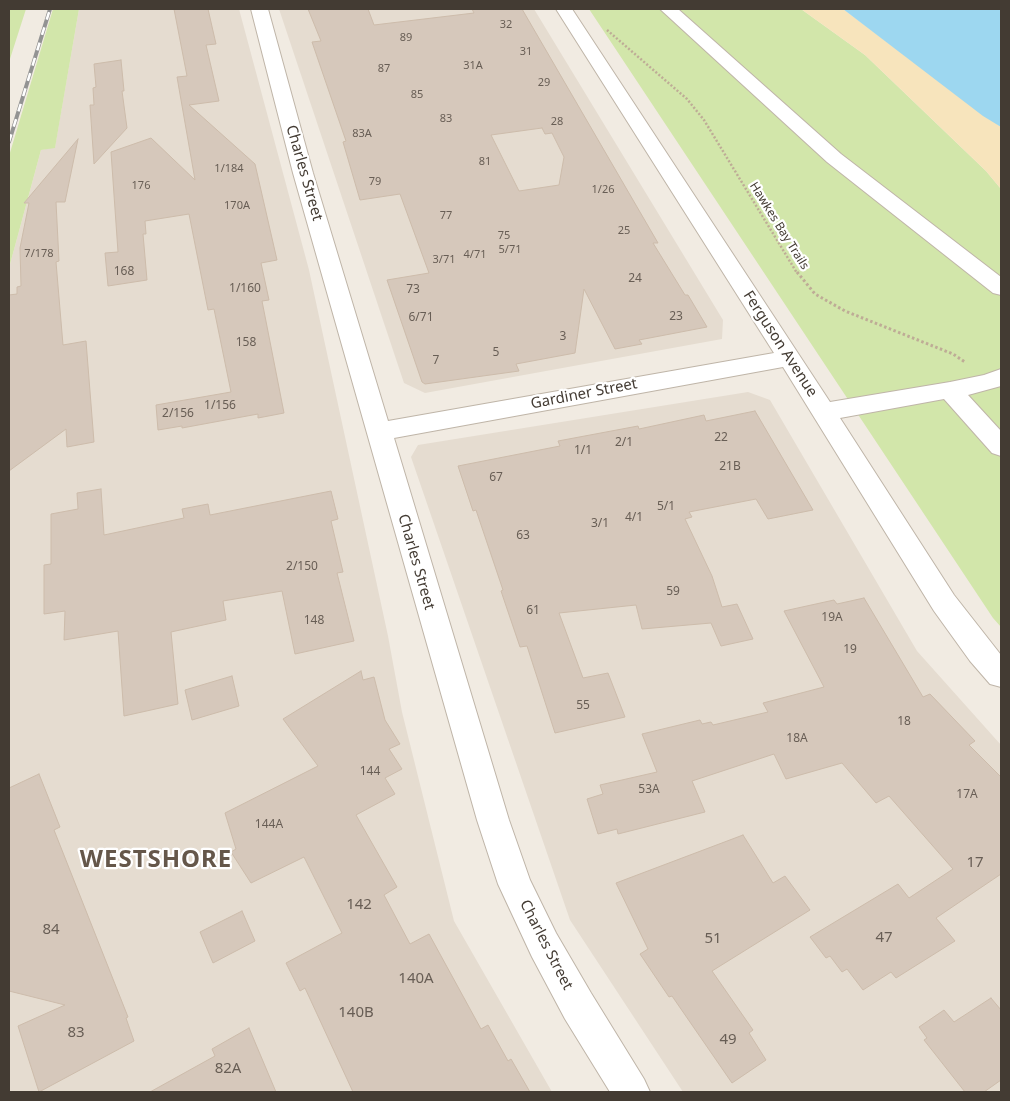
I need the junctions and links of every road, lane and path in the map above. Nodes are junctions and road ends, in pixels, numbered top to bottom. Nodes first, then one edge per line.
1 (259, 9) edge
2 (564, 9) edge
3 (668, 9) edge
4 (604, 28) dead end
5 (1001, 288) edge
6 (788, 358) junction
7 (995, 380) edge
8 (950, 390) junction
9 (824, 412) junction
10 (379, 432) junction
11 (1001, 447) edge
12 (1001, 675) edge
13 (631, 1092) edge

1 - 10 street, Charles Street
2 - 6 street, Ferguson Avenue
3 - 5 street
4 - 7 path, Hawkes Bay Trails
6 - 9 street, Ferguson Avenue
6 - 10 street, Gardiner Street
7 - 8 street
8 - 9 street
8 - 11 street
9 - 12 street, Ferguson Avenue
10 - 13 street, Charles Street

